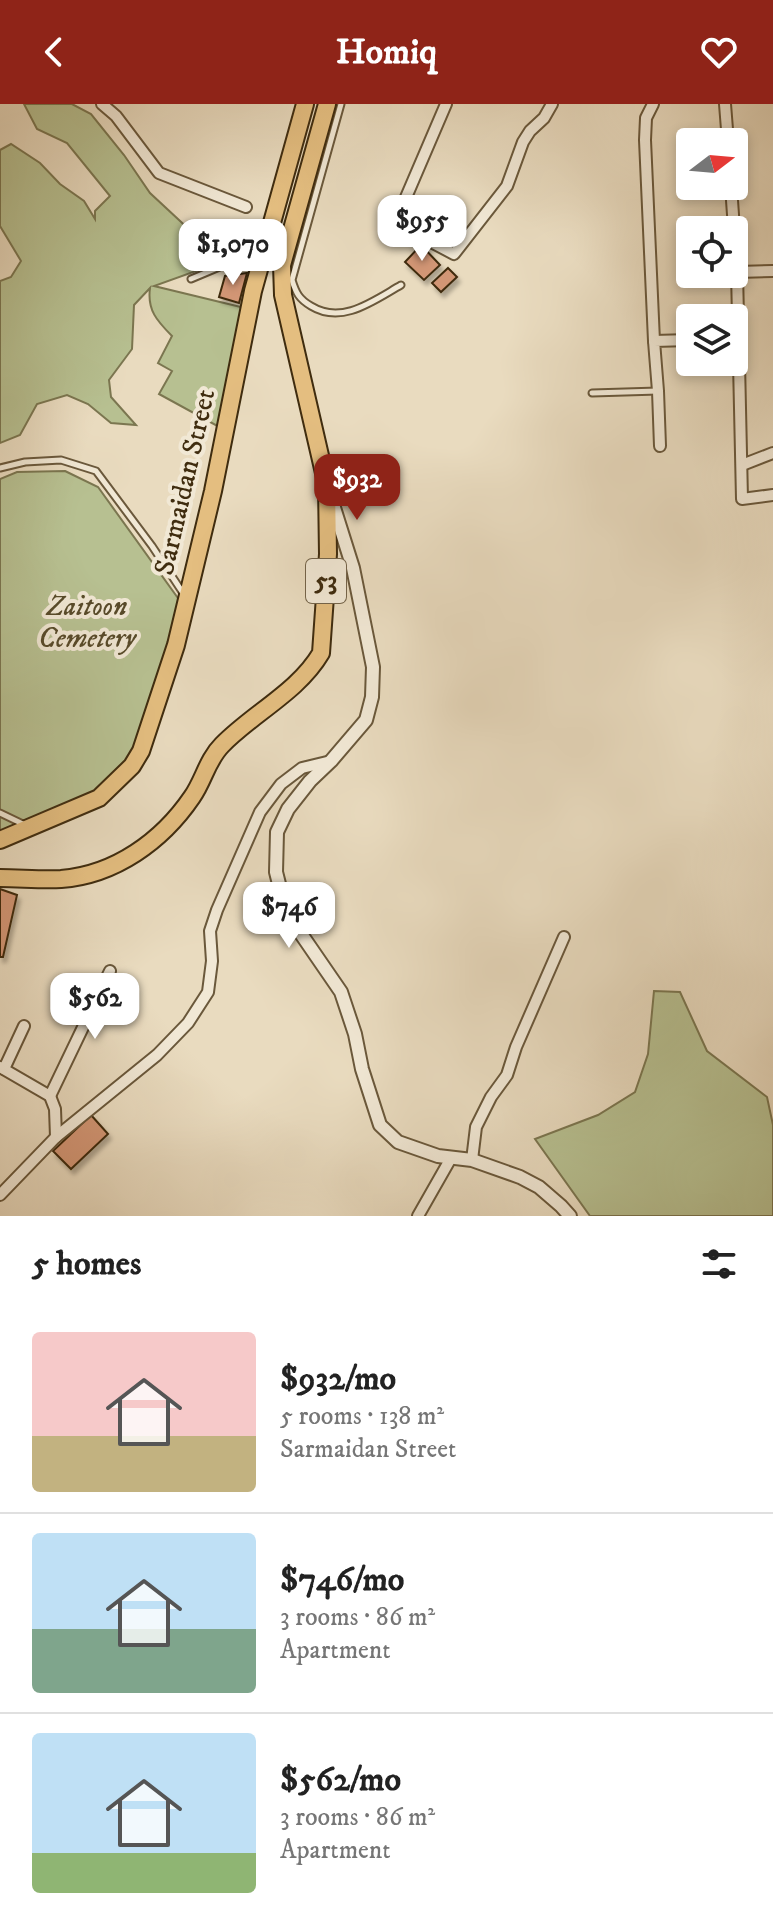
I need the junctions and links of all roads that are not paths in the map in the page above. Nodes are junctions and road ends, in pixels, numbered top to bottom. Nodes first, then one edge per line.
1 (102, 104) edge
2 (305, 104) edge
3 (327, 104) edge
4 (341, 104) edge
5 (446, 104) edge
6 (552, 104) edge
7 (653, 104) edge
8 (725, 104) edge
9 (727, 128) edge
10 (246, 207) dead end
11 (265, 248) junction
12 (773, 271) edge
13 (748, 272) edge
14 (191, 279) dead end
15 (401, 285) dead end
16 (676, 340) edge
17 (654, 341) junction
18 (738, 376) edge
19 (658, 391) junction
20 (592, 393) dead end
21 (660, 446) dead end
22 (773, 453) edge
23 (742, 465) junction
24 (0, 468) edge
25 (327, 486) junction
26 (773, 495) edge
27 (328, 554) junction
28 (353, 568) junction
29 (186, 597) junction
30 (331, 761) junction
31 (0, 813) edge
32 (31, 828) junction
33 (0, 840) edge
34 (0, 878) edge
35 (564, 937) dead end
36 (110, 971) dead end
37 (24, 1026) dead end
38 (2, 1068) edge
39 (50, 1096) junction
40 (56, 1137) junction
41 (451, 1158) junction
42 (472, 1160) junction
43 (0, 1195) edge
44 (418, 1216) edge
45 (570, 1216) edge

1 - 10 street
2 - 11 main road, Sarmaidan Street
3 - 25 main road, 53
4 - 15 lane
5 - 6 street
7 - 17 street
8 - 9 street
11 - 14 lane
11 - 29 main road, Sarmaidan Street
12 - 13 street
16 - 17 street
17 - 19 street
18 - 23 street
19 - 20 lane
19 - 21 street
22 - 23 street
23 - 26 street
24 - 29 lane
25 - 27 main road, 53
25 - 28 street
27 - 28 street
27 - 34 main road, 53
28 - 30 street
29 - 32 main road, Sarmaidan Street
30 - 40 street
30 - 41 street
31 - 32 lane
32 - 33 main road, Sarmaidan Street
35 - 42 street
36 - 39 street
37 - 38 street
38 - 39 street
39 - 40 street
40 - 43 street
41 - 42 street
41 - 44 street
42 - 45 street

